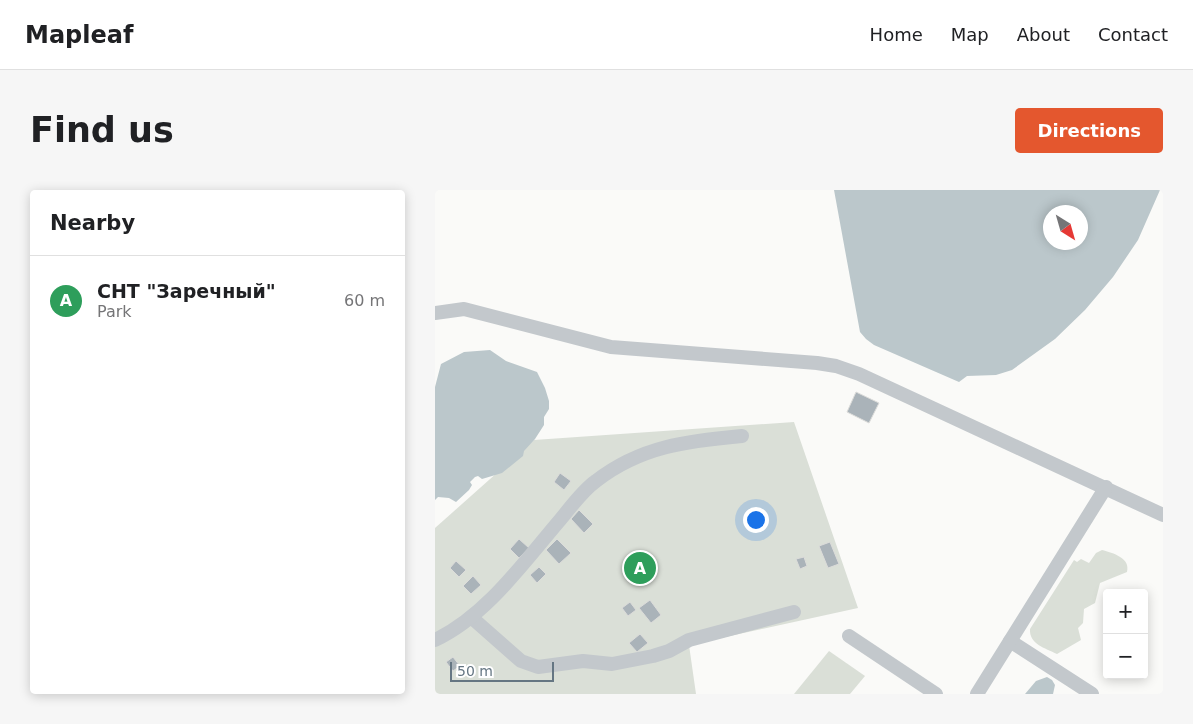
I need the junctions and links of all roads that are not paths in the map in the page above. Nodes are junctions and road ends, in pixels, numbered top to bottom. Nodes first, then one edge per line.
1 (435, 313) edge
2 (742, 436) dead end
3 (1106, 487) junction
4 (1163, 515) edge
5 (794, 612) dead end
6 (471, 617) junction
7 (849, 636) dead end
8 (435, 640) edge
9 (1010, 641) junction
10 (936, 694) edge
11 (977, 694) edge
12 (1092, 694) edge

1 - 3 lane
2 - 6 lane
3 - 4 lane
3 - 9 lane
5 - 6 lane
6 - 8 lane
7 - 10 lane
9 - 11 lane
9 - 12 lane

